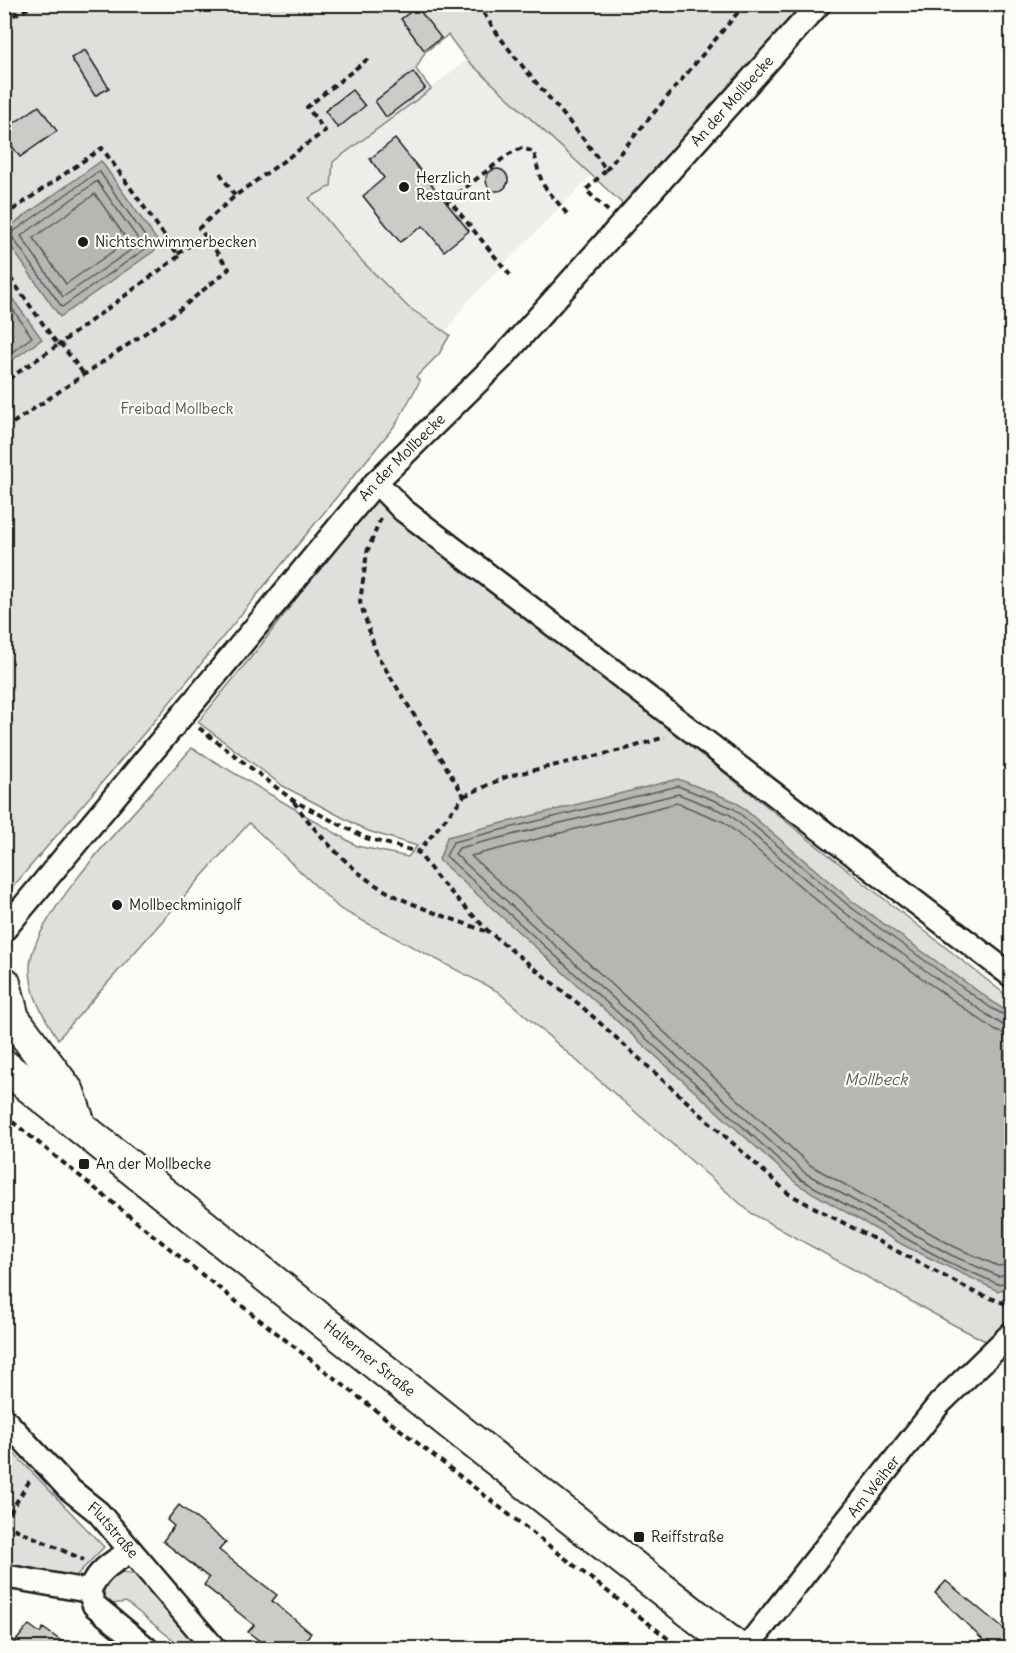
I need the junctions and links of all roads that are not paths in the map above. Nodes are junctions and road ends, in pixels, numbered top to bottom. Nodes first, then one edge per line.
1 (819, 4) edge
2 (376, 482) junction
3 (4, 930) edge
4 (1011, 976) edge
5 (4, 982) edge
6 (4, 1066) edge
7 (79, 1125) junction
8 (1011, 1332) edge
9 (4, 1419) edge
10 (131, 1551) junction
11 (4, 1576) edge
12 (88, 1591) junction
13 (747, 1643) edge
14 (146, 1648) edge
15 (214, 1648) edge

1 - 2 street, An der Mollbecke
2 - 3 street, An der Mollbecke
2 - 4 street
5 - 7 main road
6 - 7 main road, Halterner Straße
7 - 13 main road, Halterner Straße
8 - 13 street, Am Weiher
9 - 10 street, Flutstraße
10 - 12 street
10 - 15 street, Flutstraße
11 - 12 street
12 - 14 street

